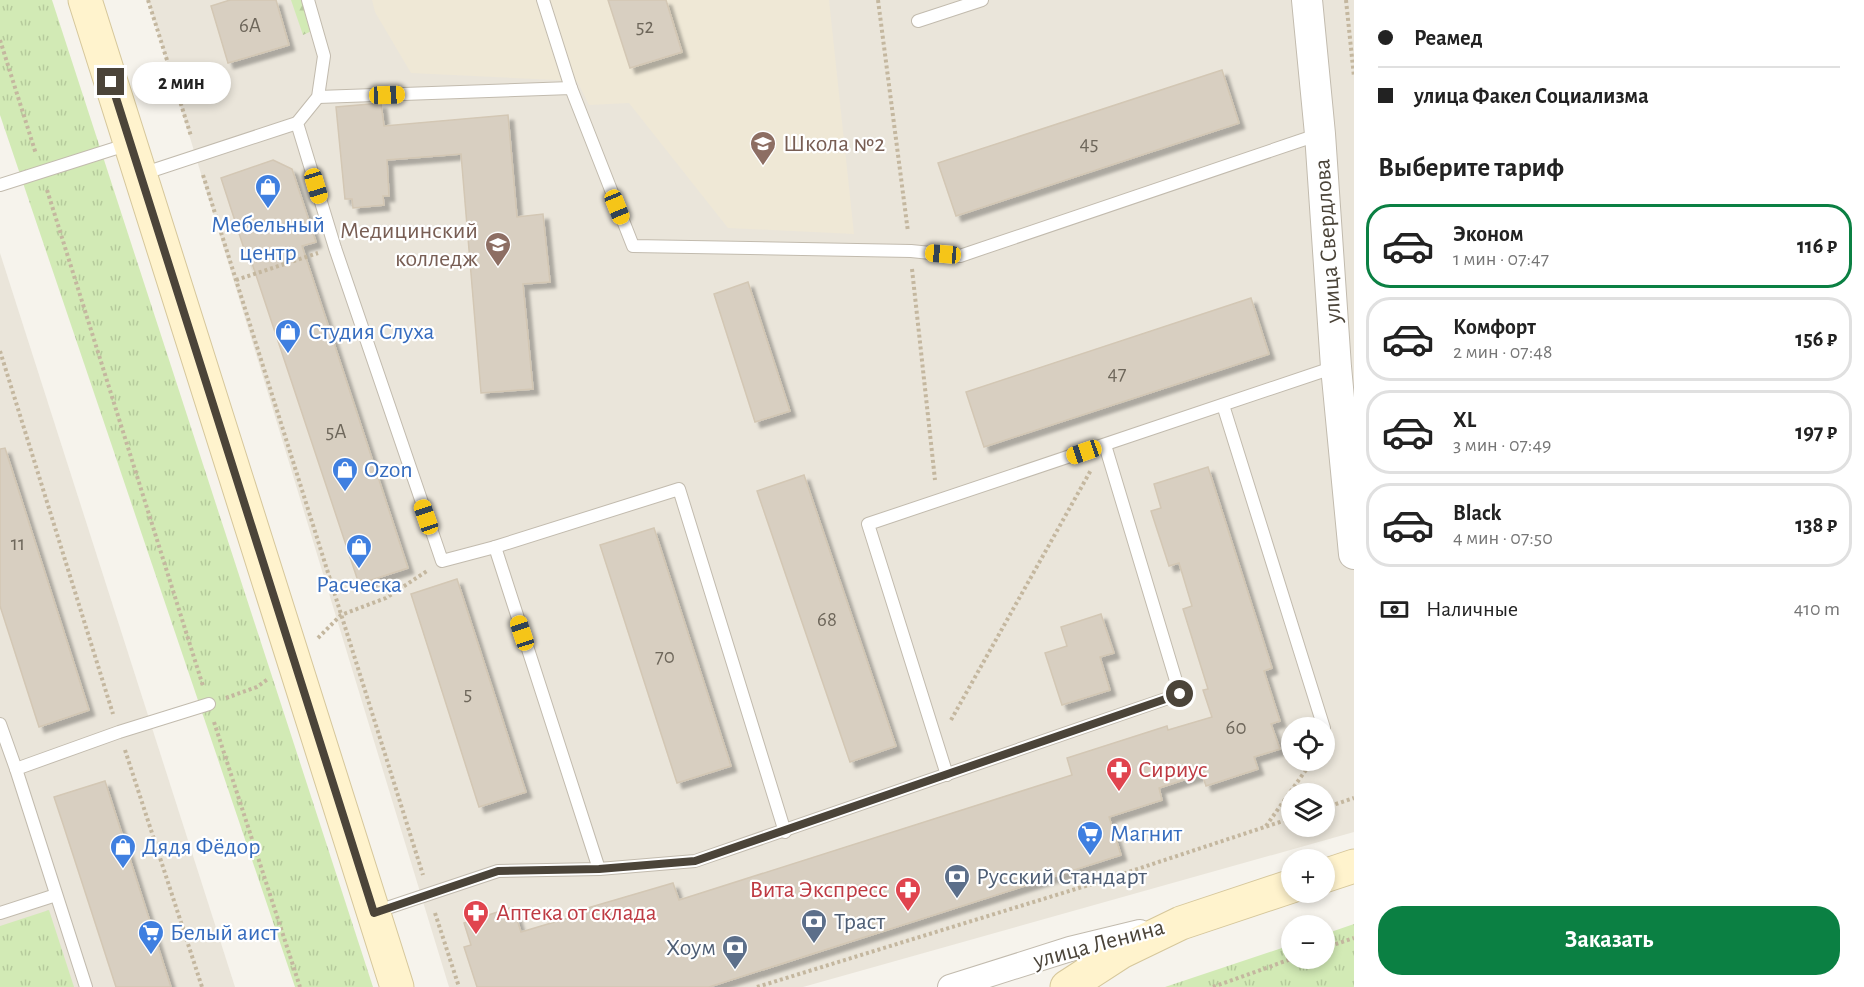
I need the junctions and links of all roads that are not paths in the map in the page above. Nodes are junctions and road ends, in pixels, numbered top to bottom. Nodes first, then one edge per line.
1 (85, 0) edge
2 (308, 0) edge
3 (543, 0) edge
4 (982, 0) edge
5 (1307, 0) edge
6 (918, 21) dead end
7 (571, 88) junction
8 (318, 97) junction
9 (297, 123) junction
10 (1320, 134) junction
11 (130, 144) junction
12 (141, 175) junction
13 (0, 185) edge
14 (1336, 367) junction
15 (1223, 405) junction
16 (1105, 445) junction
17 (495, 547) junction
18 (1354, 554) edge
19 (208, 704) road end
20 (1321, 717) edge
21 (0, 724) edge
22 (16, 769) junction
23 (947, 775) junction
24 (785, 832) junction
25 (1354, 866) edge
26 (599, 869) junction
27 (1335, 872) edge
28 (1281, 890) edge
29 (56, 895) junction
30 (0, 913) edge
31 (374, 913) junction
32 (1181, 923) junction
33 (86, 987) edge
34 (397, 987) edge
35 (950, 987) edge
36 (1067, 987) edge

1 - 11 main road
2 - 8 lane
3 - 7 lane
4 - 6 lane
5 - 10 street, улица Свердлова
7 - 8 lane
7 - 10 lane
8 - 9 lane
9 - 12 lane
9 - 17 lane
10 - 14 street, улица Свердлова
11 - 12 main road
11 - 13 lane
12 - 31 main road
14 - 15 lane
14 - 18 street, улица Свердлова
15 - 16 lane
15 - 20 lane
16 - 23 lane
16 - 23 lane
17 - 24 lane
17 - 26 lane
19 - 22 lane
21 - 22 lane
22 - 29 lane
23 - 24 lane
24 - 26 lane
25 - 27 main road
26 - 31 lane
28 - 32 main road, улица Ленина
29 - 30 lane
29 - 33 lane
31 - 34 main road
32 - 35 street, улица Ленина
32 - 36 main road, улица Ленина

